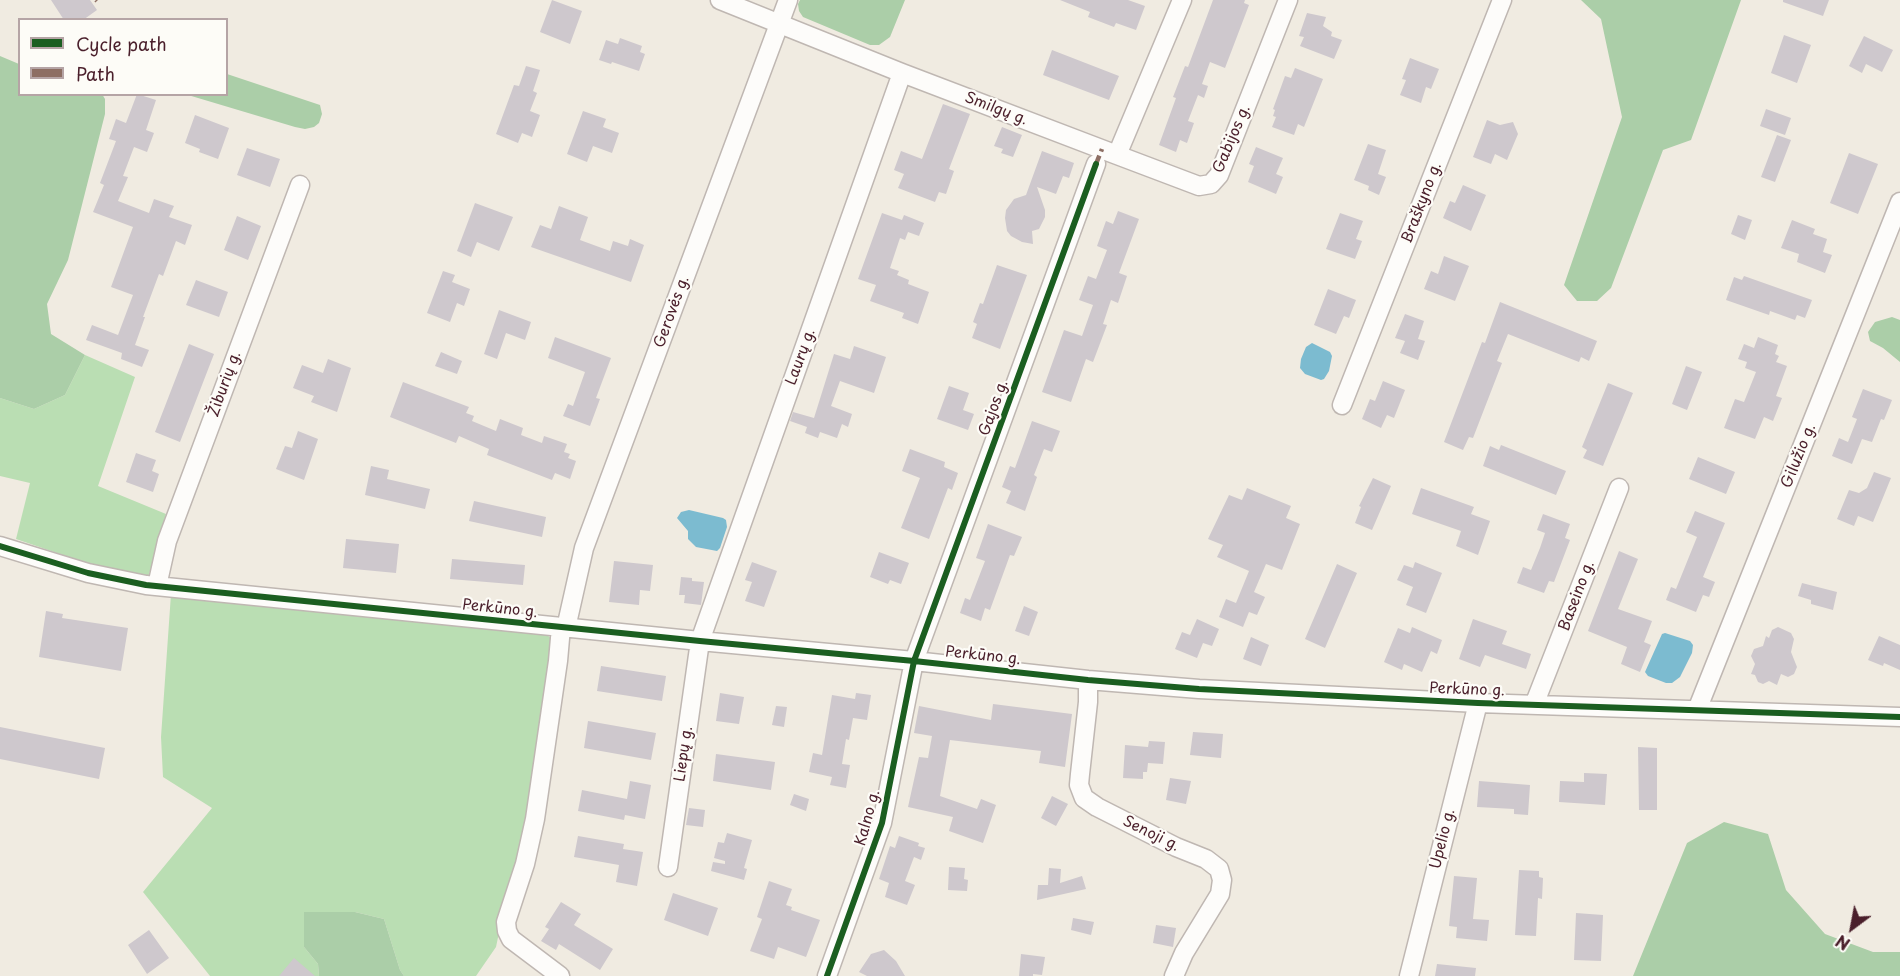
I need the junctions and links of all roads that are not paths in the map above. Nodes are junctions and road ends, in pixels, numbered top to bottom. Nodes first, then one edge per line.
1 (720, 0) edge
2 (788, 0) edge
3 (1182, 0) edge
4 (1288, 0) edge
5 (1502, 0) edge
6 (779, 23) junction
7 (902, 73) junction
8 (1117, 155) junction
9 (1096, 164) dead end
10 (300, 185) dead end
11 (1900, 202) edge
12 (1342, 405) dead end
13 (1619, 488) dead end
14 (0, 546) edge
15 (157, 586) junction
16 (564, 627) junction
17 (700, 642) junction
18 (914, 661) junction
19 (1088, 680) junction
20 (1478, 703) junction
21 (1534, 705) junction
22 (1697, 710) junction
23 (1900, 717) edge
24 (668, 867) dead end
25 (560, 976) edge
26 (827, 976) edge
27 (1174, 976) edge
28 (1409, 976) edge

1 - 6 street, Smilgų g.
2 - 6 street, Gerovės g.
3 - 8 street
4 - 8 street, Gabijos g.
5 - 12 street, Braškyno g.
6 - 7 street, Smilgų g.
6 - 16 street, Gerovės g.
7 - 8 street, Smilgų g.
7 - 17 street, Laurų g.
9 - 18 street, Gajos g.
10 - 15 street, Žiburių g.
11 - 22 street, Gilužio g.
13 - 21 street, Baseino g.
14 - 15 street, Perkūno g.
15 - 16 street, Perkūno g.
16 - 17 street, Perkūno g.
16 - 25 street, Gerovės g.
17 - 18 street, Perkūno g.
17 - 24 street, Liepų g.
18 - 19 street, Perkūno g.
18 - 26 street, Kalno g.
19 - 20 street, Perkūno g.
19 - 27 street, Senoji g.
20 - 21 street, Perkūno g.
20 - 28 street, Upelio g.
21 - 22 street, Perkūno g.
22 - 23 street, Perkūno g.

